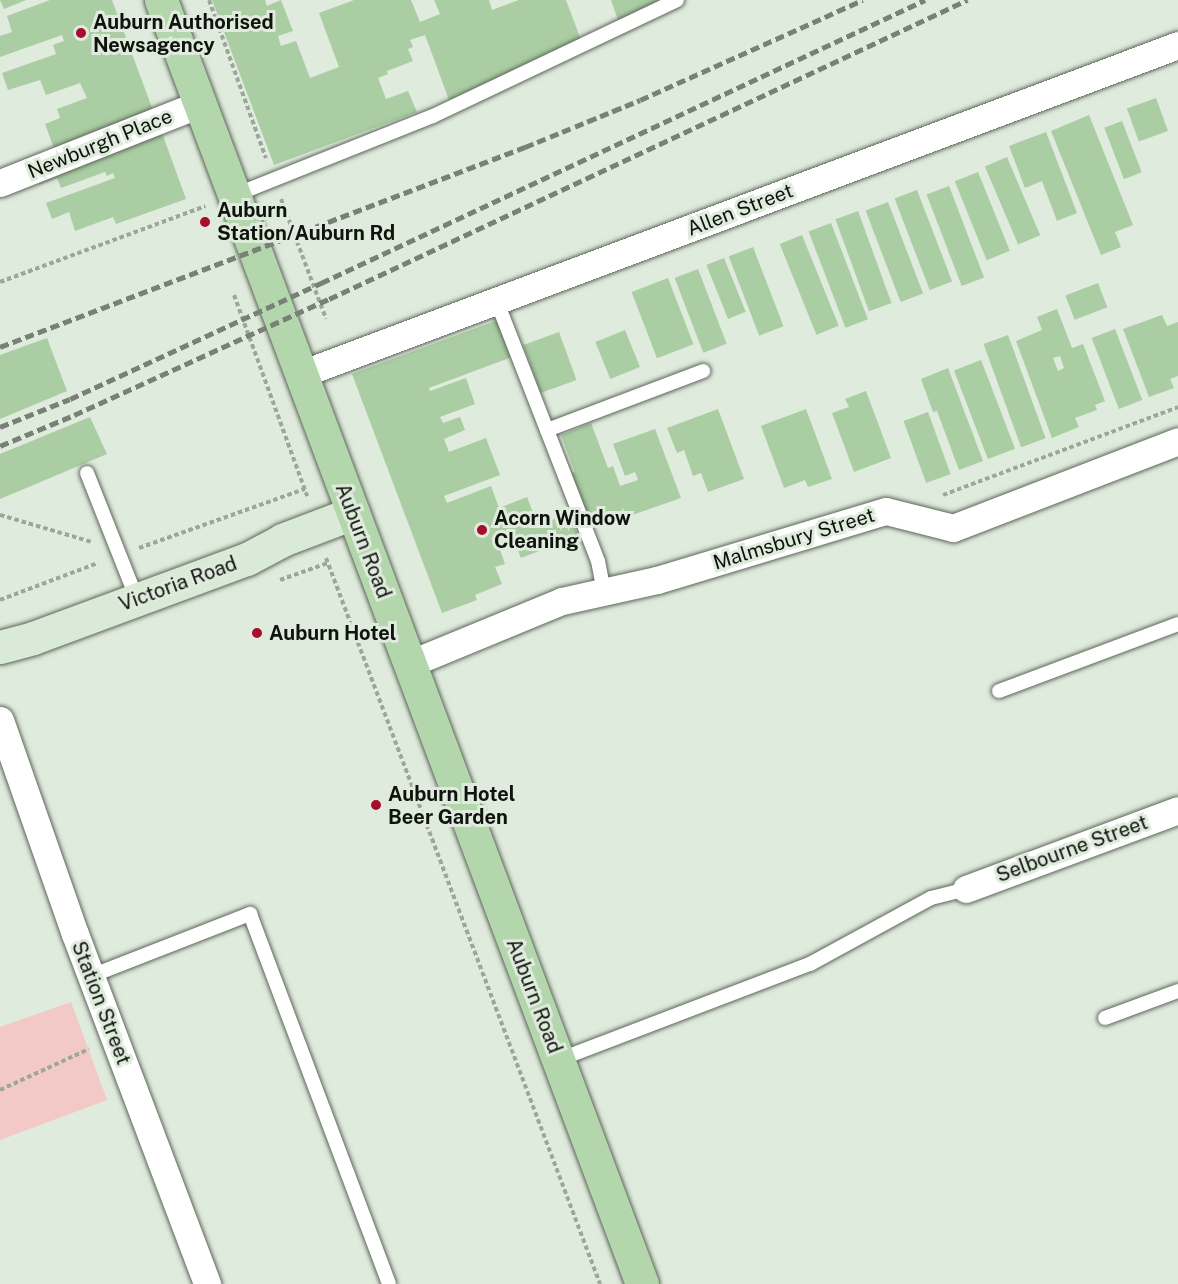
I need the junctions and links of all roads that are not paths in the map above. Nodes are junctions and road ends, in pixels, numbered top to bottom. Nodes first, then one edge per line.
1 (161, 0) edge
2 (677, 0) edge
3 (1178, 45) edge
4 (200, 104) junction
5 (0, 183) edge
6 (233, 195) junction
7 (497, 302) junction
8 (703, 371) dead end
9 (301, 374) junction
10 (547, 430) junction
11 (1178, 441) edge
12 (87, 473) dead end
13 (353, 513) junction
14 (604, 592) junction
15 (137, 599) junction
16 (1178, 624) edge
17 (0, 646) edge
18 (409, 664) junction
19 (999, 691) dead end
20 (0, 720) edge
21 (1178, 810) edge
22 (966, 889) joint
23 (91, 976) junction
24 (1178, 991) edge
25 (1105, 1018) dead end
26 (558, 1060) junction
27 (207, 1284) edge
28 (389, 1284) edge
29 (642, 1284) edge

1 - 4 main road, Auburn Road
2 - 6 lane
3 - 7 street, Allen Street
4 - 5 street, Newburgh Place
4 - 6 main road, Auburn Road
6 - 9 main road, Auburn Road
7 - 9 street, Allen Street
7 - 10 lane
8 - 10 lane
9 - 13 main road, Auburn Road
10 - 14 lane
11 - 14 street, Malmsbury Street
12 - 15 lane
13 - 15 street, Victoria Road
13 - 18 main road, Auburn Road
14 - 18 street, Malmsbury Street
15 - 17 street, Victoria Road
16 - 19 lane
18 - 26 main road, Auburn Road
20 - 23 street, Station Street
21 - 22 street, Selbourne Street
22 - 26 lane
23 - 27 street, Station Street
23 - 28 lane
24 - 25 lane
26 - 29 main road, Auburn Road

